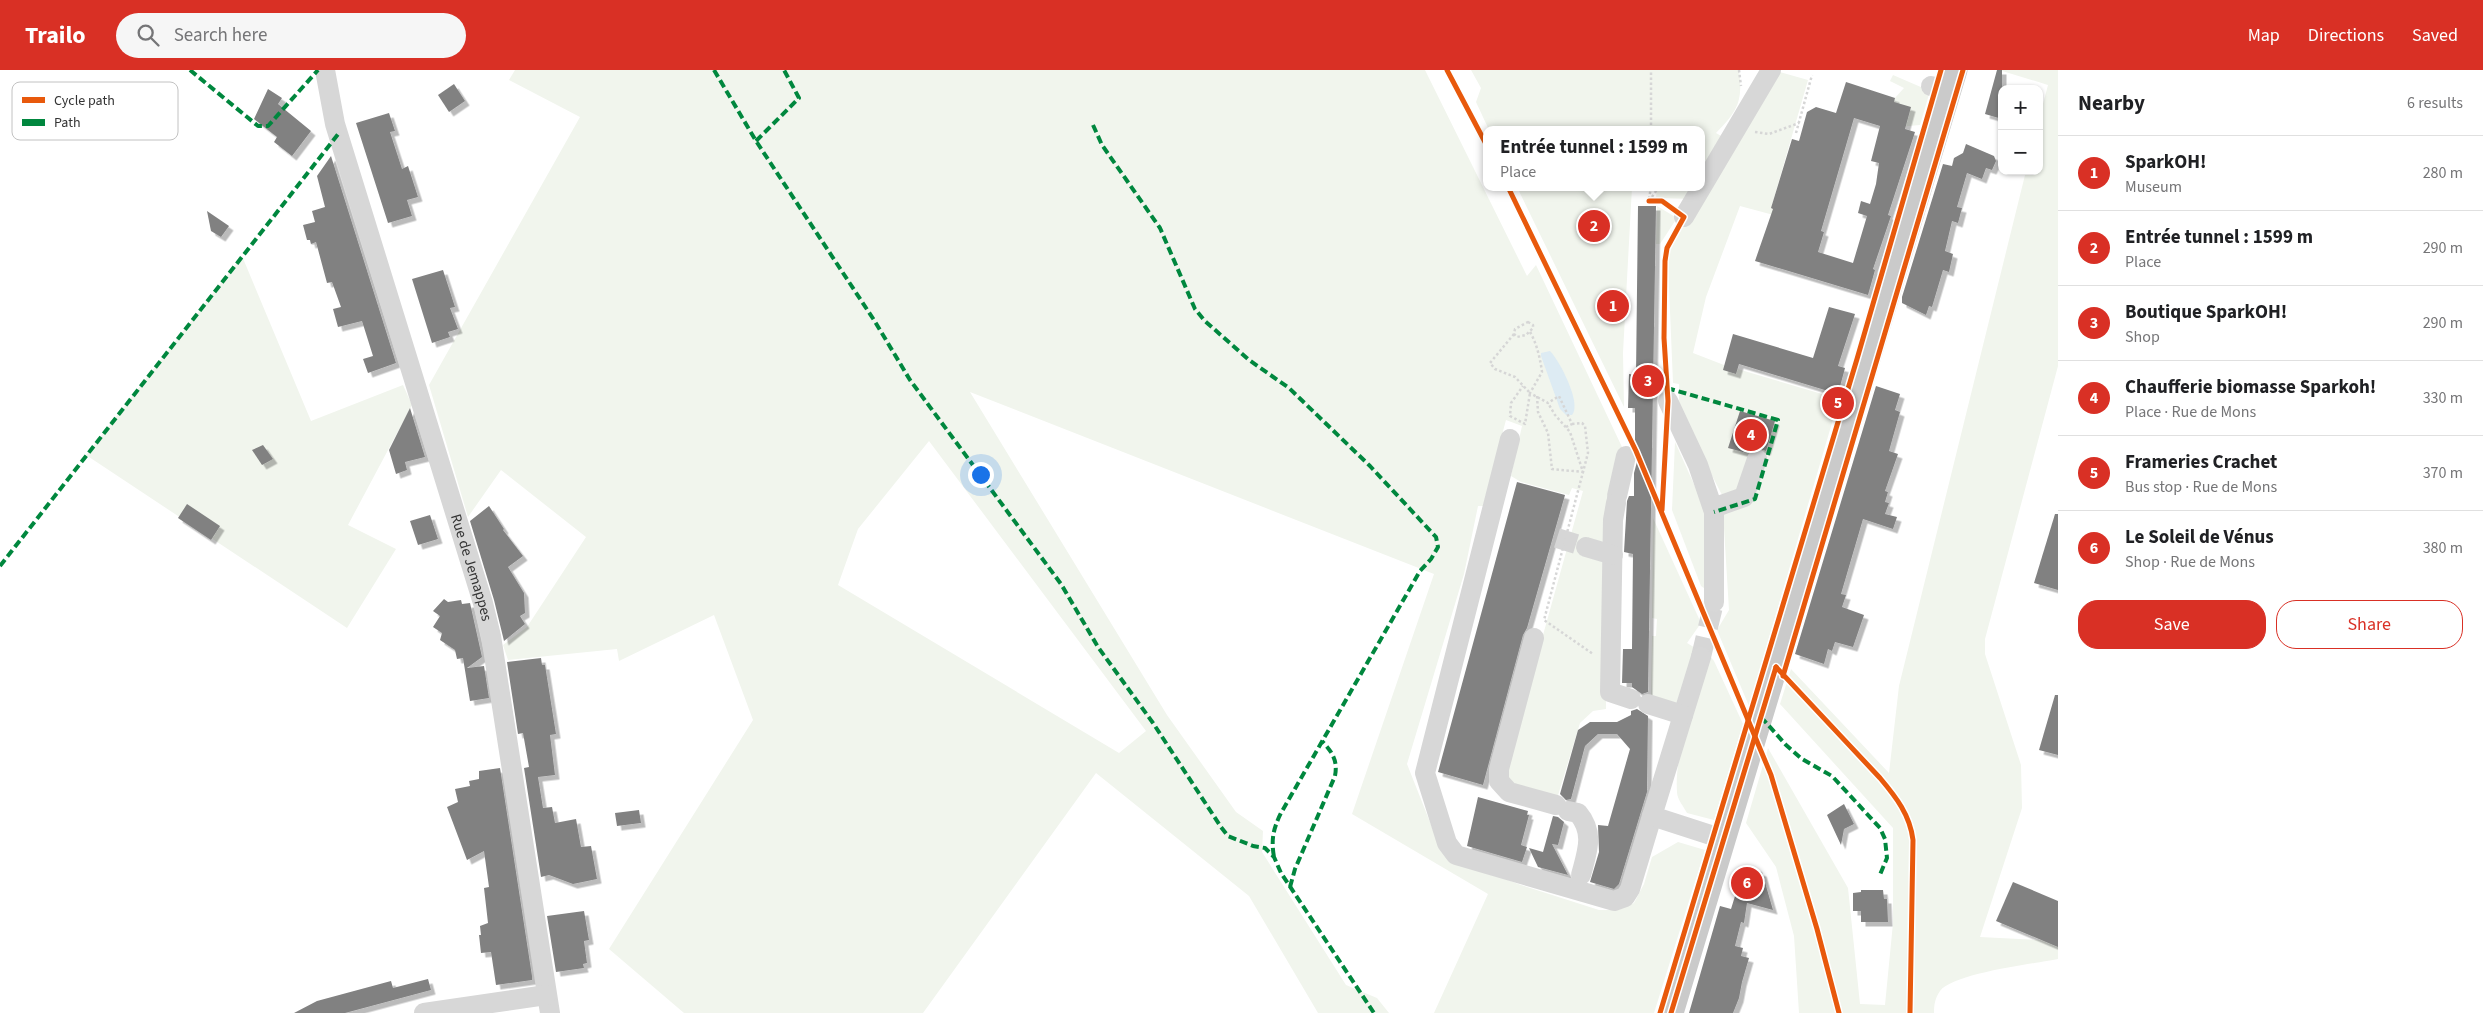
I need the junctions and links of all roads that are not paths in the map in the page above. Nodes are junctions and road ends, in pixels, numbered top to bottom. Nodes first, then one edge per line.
1 (325, 70) edge
2 (1771, 70) edge
3 (1948, 78) edge
4 (1705, 182) edge
5 (1700, 191) edge
6 (1684, 217) dead end
7 (1668, 401) dead end
8 (1510, 439) dead end
9 (1626, 456) dead end
10 (1757, 460) dead end
11 (1712, 508) junction
12 (1586, 547) tunnel mouth
13 (1612, 554) junction
14 (1714, 602) tunnel mouth
15 (1534, 638) dead end
16 (1700, 657) tunnel mouth
17 (1683, 715) junction
18 (1652, 816) junction
19 (1723, 839) junction
20 (1578, 884) junction
21 (548, 1004) edge
22 (424, 1013) edge
23 (1671, 1013) edge

1 - 21 street, Rue de Jemappes
2 - 4 street
3 - 19 main road
5 - 6 street
7 - 11 street
8 - 20 street
9 - 13 street
10 - 11 street
11 - 14 street
12 - 13 street
13 - 17 street
15 - 20 street
16 - 17 street
17 - 18 street
18 - 19 street
18 - 20 street
19 - 23 main road
21 - 22 street

